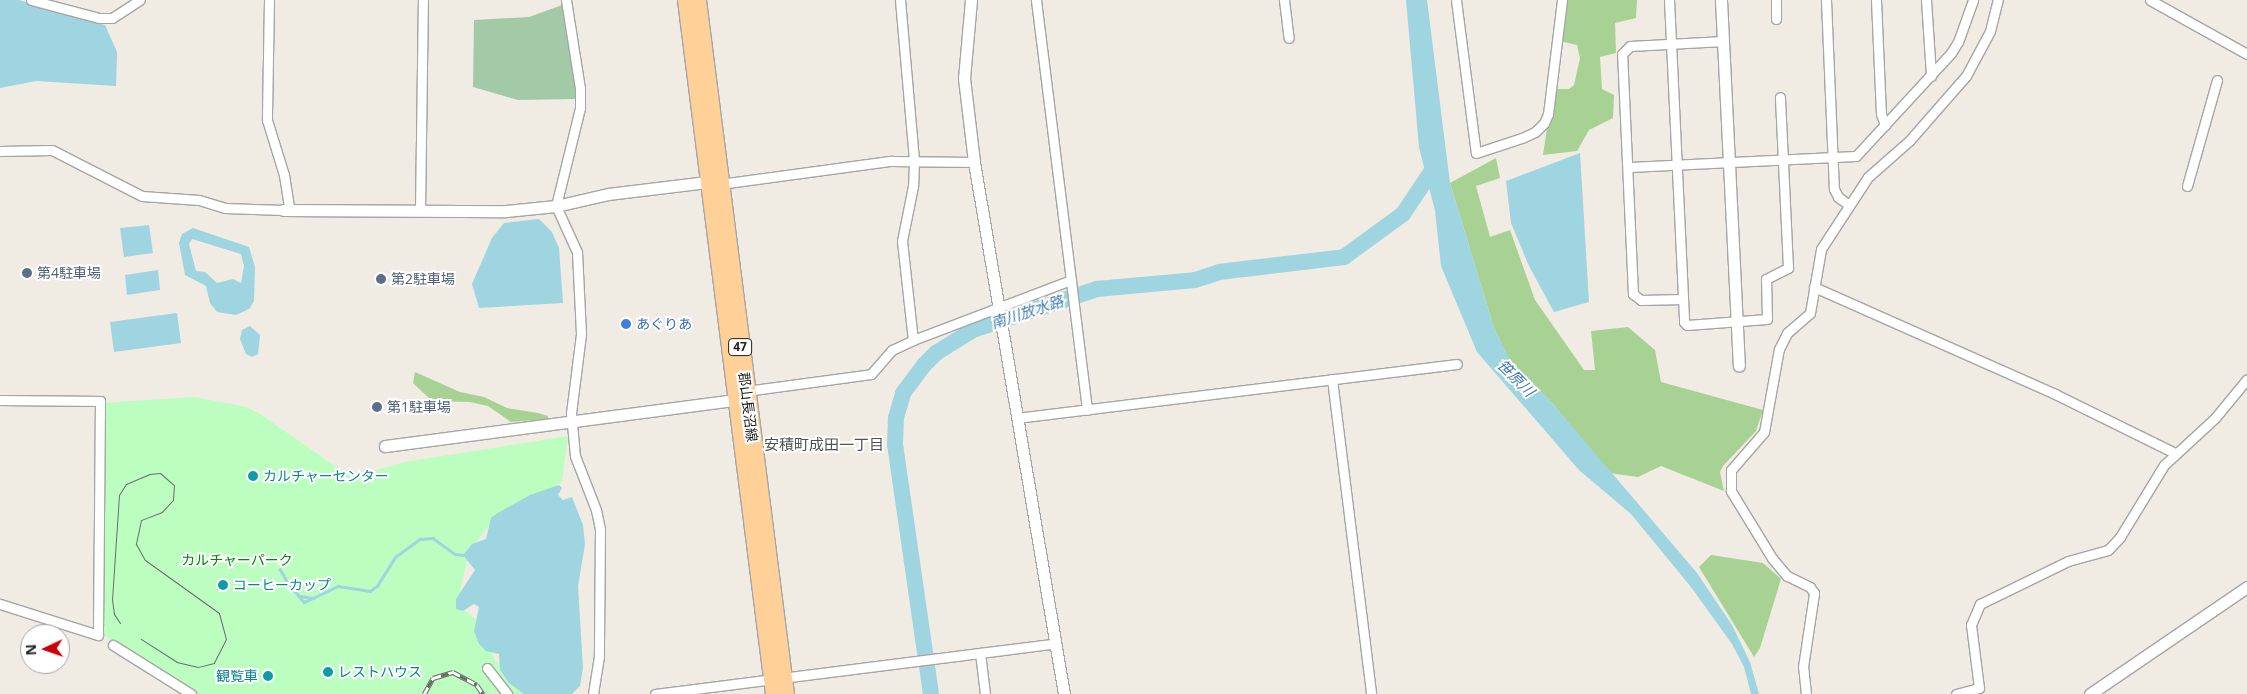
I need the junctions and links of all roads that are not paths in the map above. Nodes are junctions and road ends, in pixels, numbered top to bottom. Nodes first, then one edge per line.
1 (31, 0) edge
2 (140, 0) edge
3 (269, 0) edge
4 (423, 0) edge
5 (566, 0) edge
6 (685, 0) edge
7 (698, 0) edge
8 (900, 0) edge
9 (971, 0) edge
10 (1036, 0) edge
11 (1284, 0) edge
12 (1456, 0) edge
13 (1562, 0) edge
14 (1669, 0) edge
15 (1722, 0) edge
16 (1776, 0) edge
17 (1826, 0) edge
18 (1876, 0) edge
19 (1926, 0) edge
20 (1974, 0) edge
21 (1998, 0) edge
22 (2150, 0) edge
23 (1776, 19) dead end
24 (1289, 38) dead end
25 (1724, 41) junction
26 (1672, 43) junction
27 (2247, 54) edge
28 (1931, 76) junction
29 (2217, 80) dead end
30 (1780, 97) dead end
31 (1885, 125) junction
32 (0, 151) edge
33 (1833, 158) junction
34 (1784, 160) junction
35 (914, 161) junction
36 (974, 162) junction
37 (1729, 163) junction
38 (1677, 165) junction
39 (1629, 167) junction
40 (715, 182) junction
41 (2187, 186) dead end
42 (556, 206) junction
43 (1849, 206) junction
44 (287, 210) junction
45 (420, 210) junction
46 (1072, 280) junction
47 (1814, 287) junction
48 (1683, 299) junction
49 (998, 308) junction
50 (1737, 322) junction
51 (913, 340) junction
52 (1457, 364) dead end
53 (1739, 366) dead end
54 (1332, 379) junction
55 (2247, 379) edge
56 (742, 397) junction
57 (0, 400) edge
58 (1087, 410) junction
59 (1017, 418) junction
60 (571, 423) junction
61 (386, 446) dead end
62 (2175, 453) junction
63 (2247, 587) edge
64 (0, 604) edge
65 (1056, 643) junction
66 (113, 645) dead end
67 (980, 653) junction
68 (487, 668) dead end
69 (776, 683) edge
70 (191, 694) edge
71 (507, 694) edge
72 (594, 694) edge
73 (655, 694) edge
74 (786, 694) edge
75 (986, 694) edge
76 (1064, 694) edge
77 (1371, 694) edge
78 (1806, 694) edge
79 (1956, 694) edge
80 (2090, 694) edge

1 - 2 street
3 - 44 street
4 - 45 street
5 - 42 street
6 - 40 main road, 郡山長沼線 / 47
7 - 40 main road, 郡山長沼線 / 47
8 - 35 street
9 - 36 street
10 - 46 street
11 - 24 street
12 - 13 street
14 - 26 street
15 - 25 street
16 - 23 street
17 - 33 street
18 - 31 street
19 - 28 street
20 - 28 street
21 - 43 street
22 - 27 street
25 - 26 street
25 - 37 street
26 - 38 street
26 - 39 street
28 - 31 street
29 - 41 street
30 - 34 street
31 - 33 street
32 - 44 street
33 - 34 street
33 - 43 street
34 - 37 street
34 - 50 street
35 - 36 street
35 - 40 street
35 - 51 street
36 - 49 street
37 - 38 street
37 - 50 street
38 - 39 street
38 - 48 street
39 - 48 street
40 - 42 street
40 - 56 main road, 郡山長沼線 / 47
42 - 45 street
42 - 60 street
43 - 47 street
44 - 45 street
46 - 49 street
46 - 58 street
47 - 62 street
47 - 78 street
48 - 50 street
49 - 51 street
49 - 59 street
50 - 53 street
51 - 56 street
52 - 54 street
54 - 58 street
54 - 77 street
55 - 62 street
56 - 60 street
56 - 69 main road, 郡山長沼線 / 47
57 - 64 street
58 - 59 street
59 - 65 street
60 - 61 street
60 - 72 street
62 - 79 street
63 - 80 street
65 - 67 street
65 - 76 street
66 - 70 street
67 - 69 street
67 - 75 street
68 - 71 street
69 - 73 street
69 - 74 main road, 郡山長沼線 / 47

